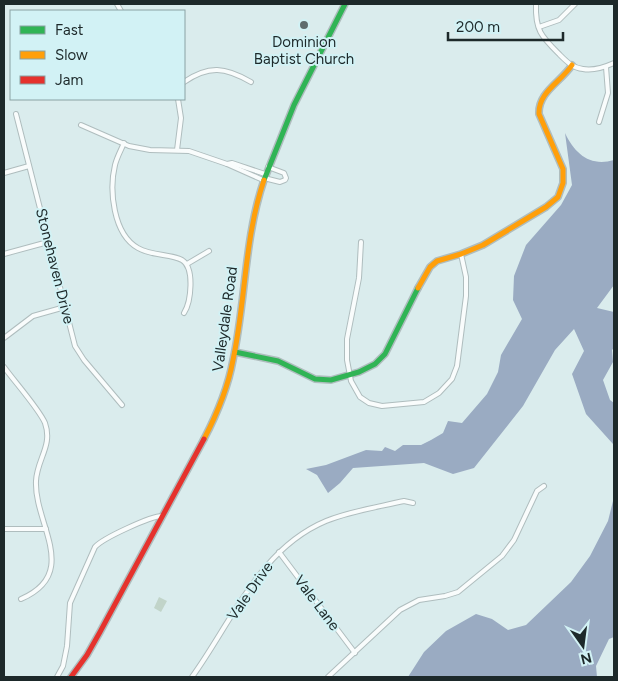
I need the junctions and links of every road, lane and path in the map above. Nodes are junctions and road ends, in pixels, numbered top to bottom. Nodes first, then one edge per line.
1 (344, 4) edge
2 (536, 4) edge
3 (575, 4) edge
4 (539, 27) junction
5 (614, 63) edge
6 (572, 65) junction
7 (606, 67) junction
8 (185, 81) edge
9 (251, 82) dead end
10 (178, 100) edge
11 (16, 114) dead end
12 (599, 122) dead end
13 (81, 125) dead end
14 (124, 144) junction
15 (177, 150) junction
16 (29, 166) junction
17 (268, 167) junction
18 (4, 173) edge
19 (264, 177) junction
20 (48, 242) junction
21 (361, 242) dead end
22 (209, 251) dead end
23 (4, 254) edge
24 (461, 254) junction
25 (187, 264) junction
26 (65, 307) junction
27 (184, 313) dead end
28 (4, 338) edge
29 (235, 352) junction
30 (4, 367) edge
31 (350, 375) junction
32 (122, 405) dead end
33 (544, 486) dead end
34 (413, 503) dead end
35 (163, 516) junction
36 (4, 529) edge
37 (46, 529) junction
38 (279, 552) junction
39 (21, 599) dead end
40 (355, 653) junction
41 (58, 677) edge
42 (71, 677) edge
43 (192, 677) edge
44 (328, 677) edge

1 - 17 main road, Valleydale Road
2 - 4 street
3 - 4 street
4 - 6 street
5 - 7 street
6 - 7 street
6 - 24 main road
7 - 12 street
8 - 9 street
10 - 15 street
11 - 16 street, Stonehaven Drive
13 - 14 street
14 - 15 street
14 - 25 street
15 - 19 street
16 - 18 street
16 - 20 street, Stonehaven Drive
17 - 19 main road, Valleydale Road
17 - 19 street
19 - 29 main road, Valleydale Road
20 - 23 street
20 - 26 street, Stonehaven Drive
21 - 31 street
22 - 25 street
24 - 31 main road
24 - 31 street
25 - 27 street
26 - 28 street
26 - 32 street, Stonehaven Drive
29 - 31 main road
29 - 35 main road, Valleydale Road
30 - 37 street
33 - 40 street
34 - 38 street, Vale Drive
35 - 41 street
35 - 42 main road, Valleydale Road
36 - 37 street
37 - 39 street
38 - 40 street, Vale Lane
38 - 43 street, Vale Drive
40 - 44 street

